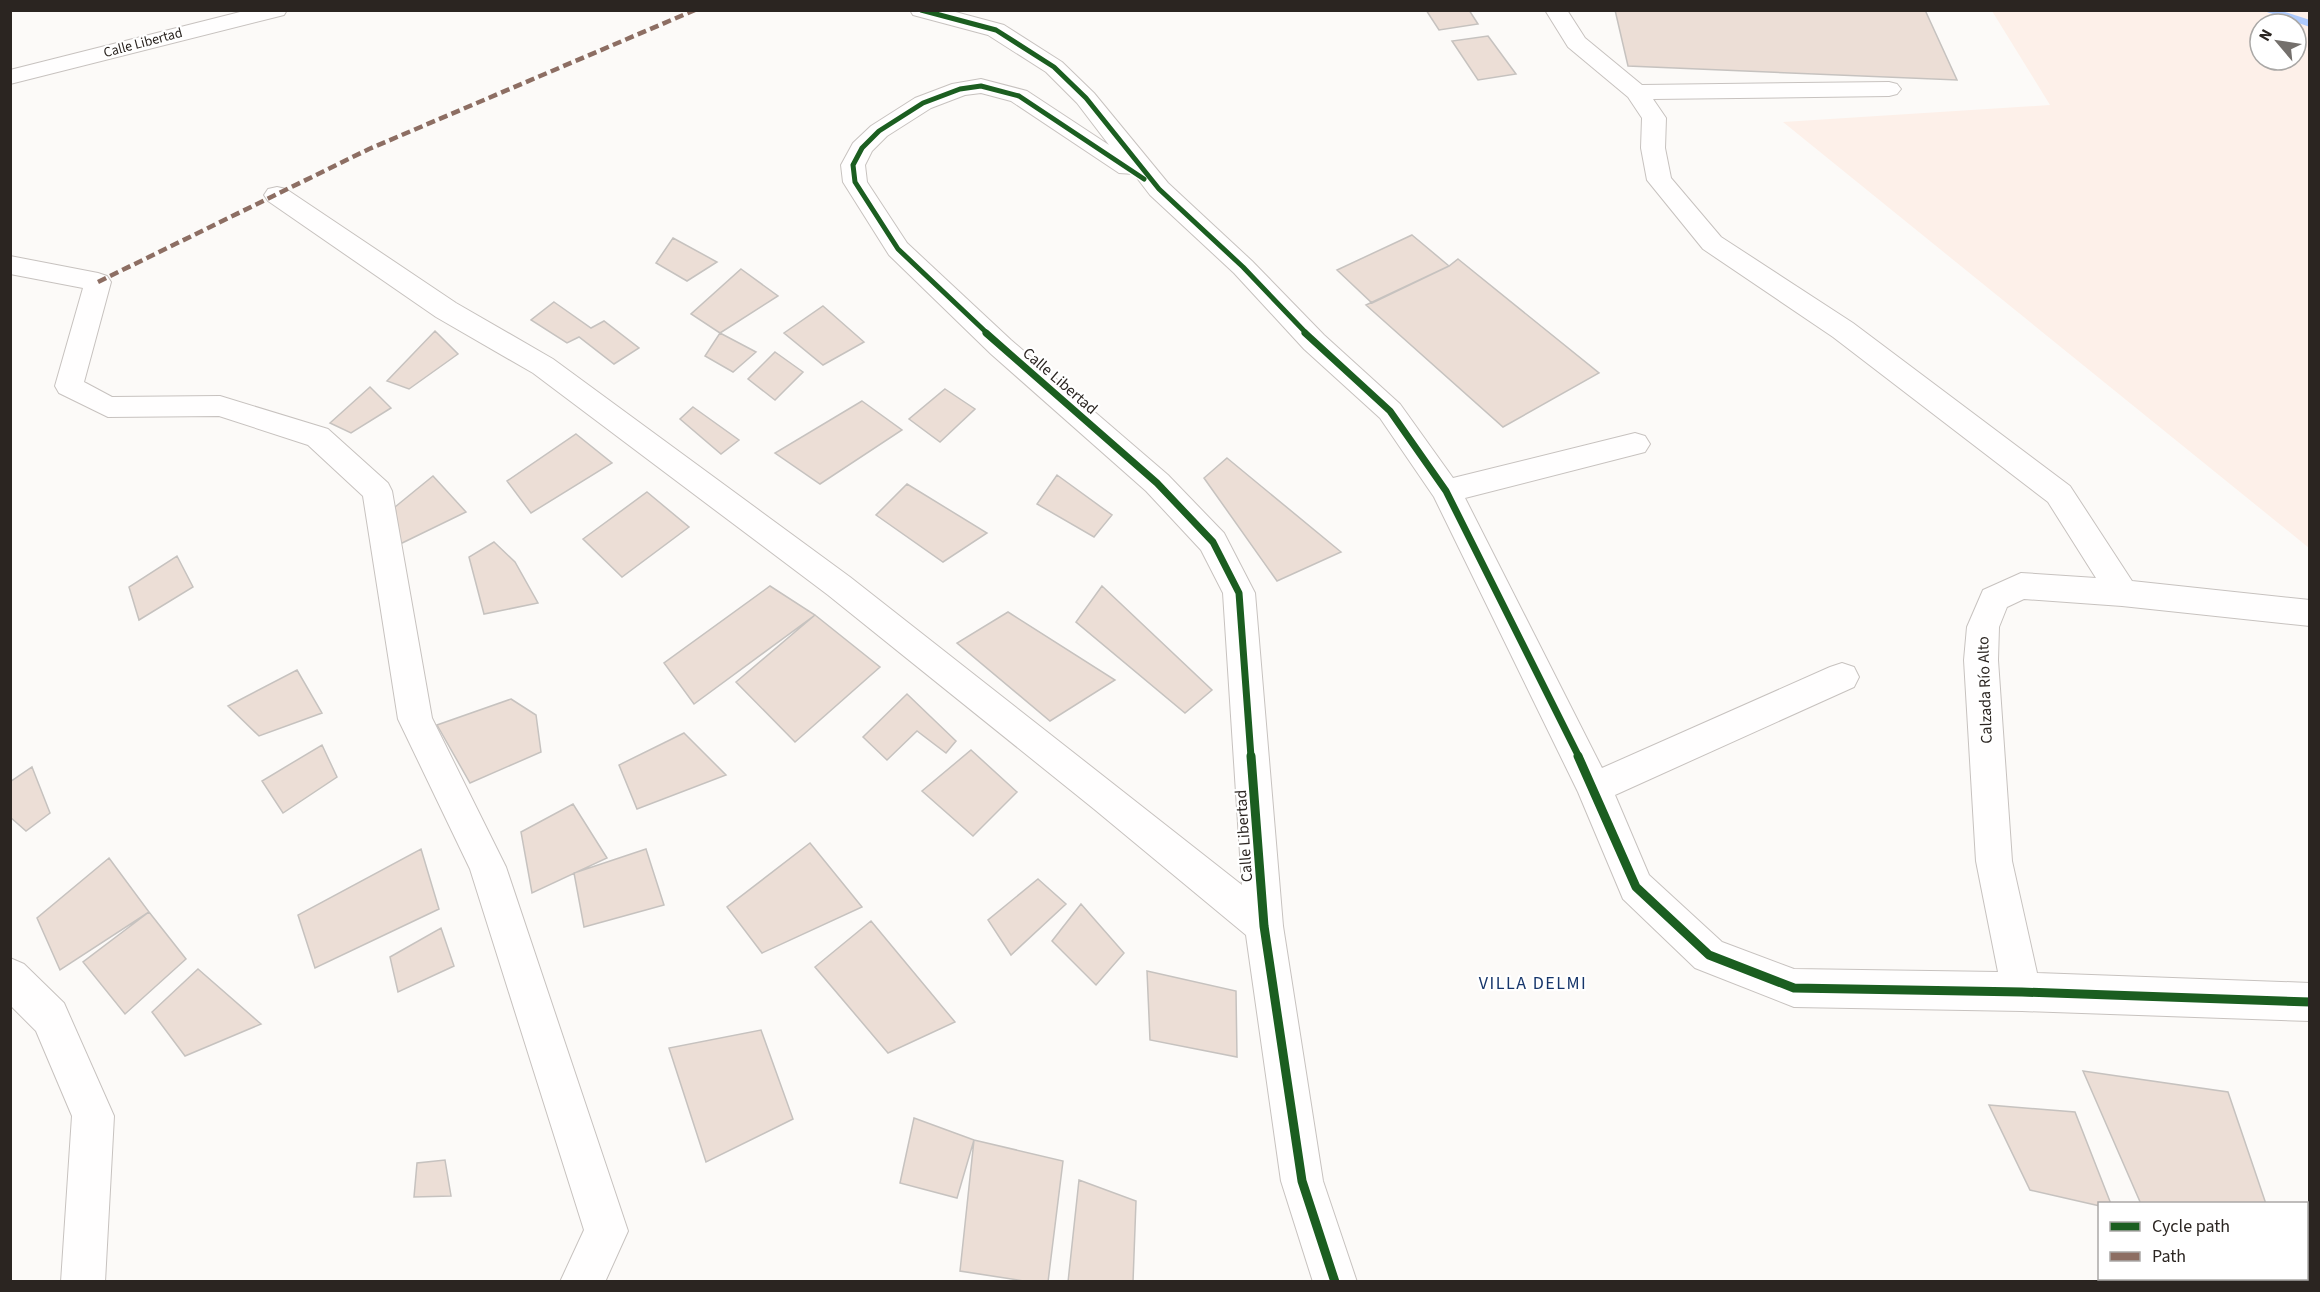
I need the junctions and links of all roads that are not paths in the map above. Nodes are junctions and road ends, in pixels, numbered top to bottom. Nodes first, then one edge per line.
1 (276, 10) edge
2 (921, 10) edge
3 (1556, 10) edge
4 (10, 77) edge
5 (1889, 89) dead end
6 (1636, 92) junction
7 (1096, 113) junction
8 (1063, 124) junction
9 (1159, 189) junction
10 (277, 195) dead end
11 (10, 265) edge
12 (1635, 444) dead end
13 (1446, 491) junction
14 (2122, 593) junction
15 (2310, 613) edge
16 (1842, 677) dead end
17 (1594, 788) junction
18 (1264, 926) junction
19 (10, 977) edge
20 (2022, 992) junction
21 (2310, 1002) edge
22 (83, 1281) edge
23 (582, 1281) edge
24 (1335, 1281) edge

1 - 4 street, Calle Libertad
2 - 7 street
3 - 6 street
5 - 6 street
6 - 14 street
7 - 8 street
7 - 9 street
8 - 9 street, Calle Libertad
8 - 18 street, Calle Libertad
9 - 13 street
10 - 18 street
11 - 23 street
12 - 13 street
13 - 17 street
14 - 15 street, Calzada Río Alto
14 - 20 street, Calzada Río Alto
16 - 17 street
17 - 20 street
18 - 24 street, Calle Libertad
19 - 22 street
20 - 21 street

